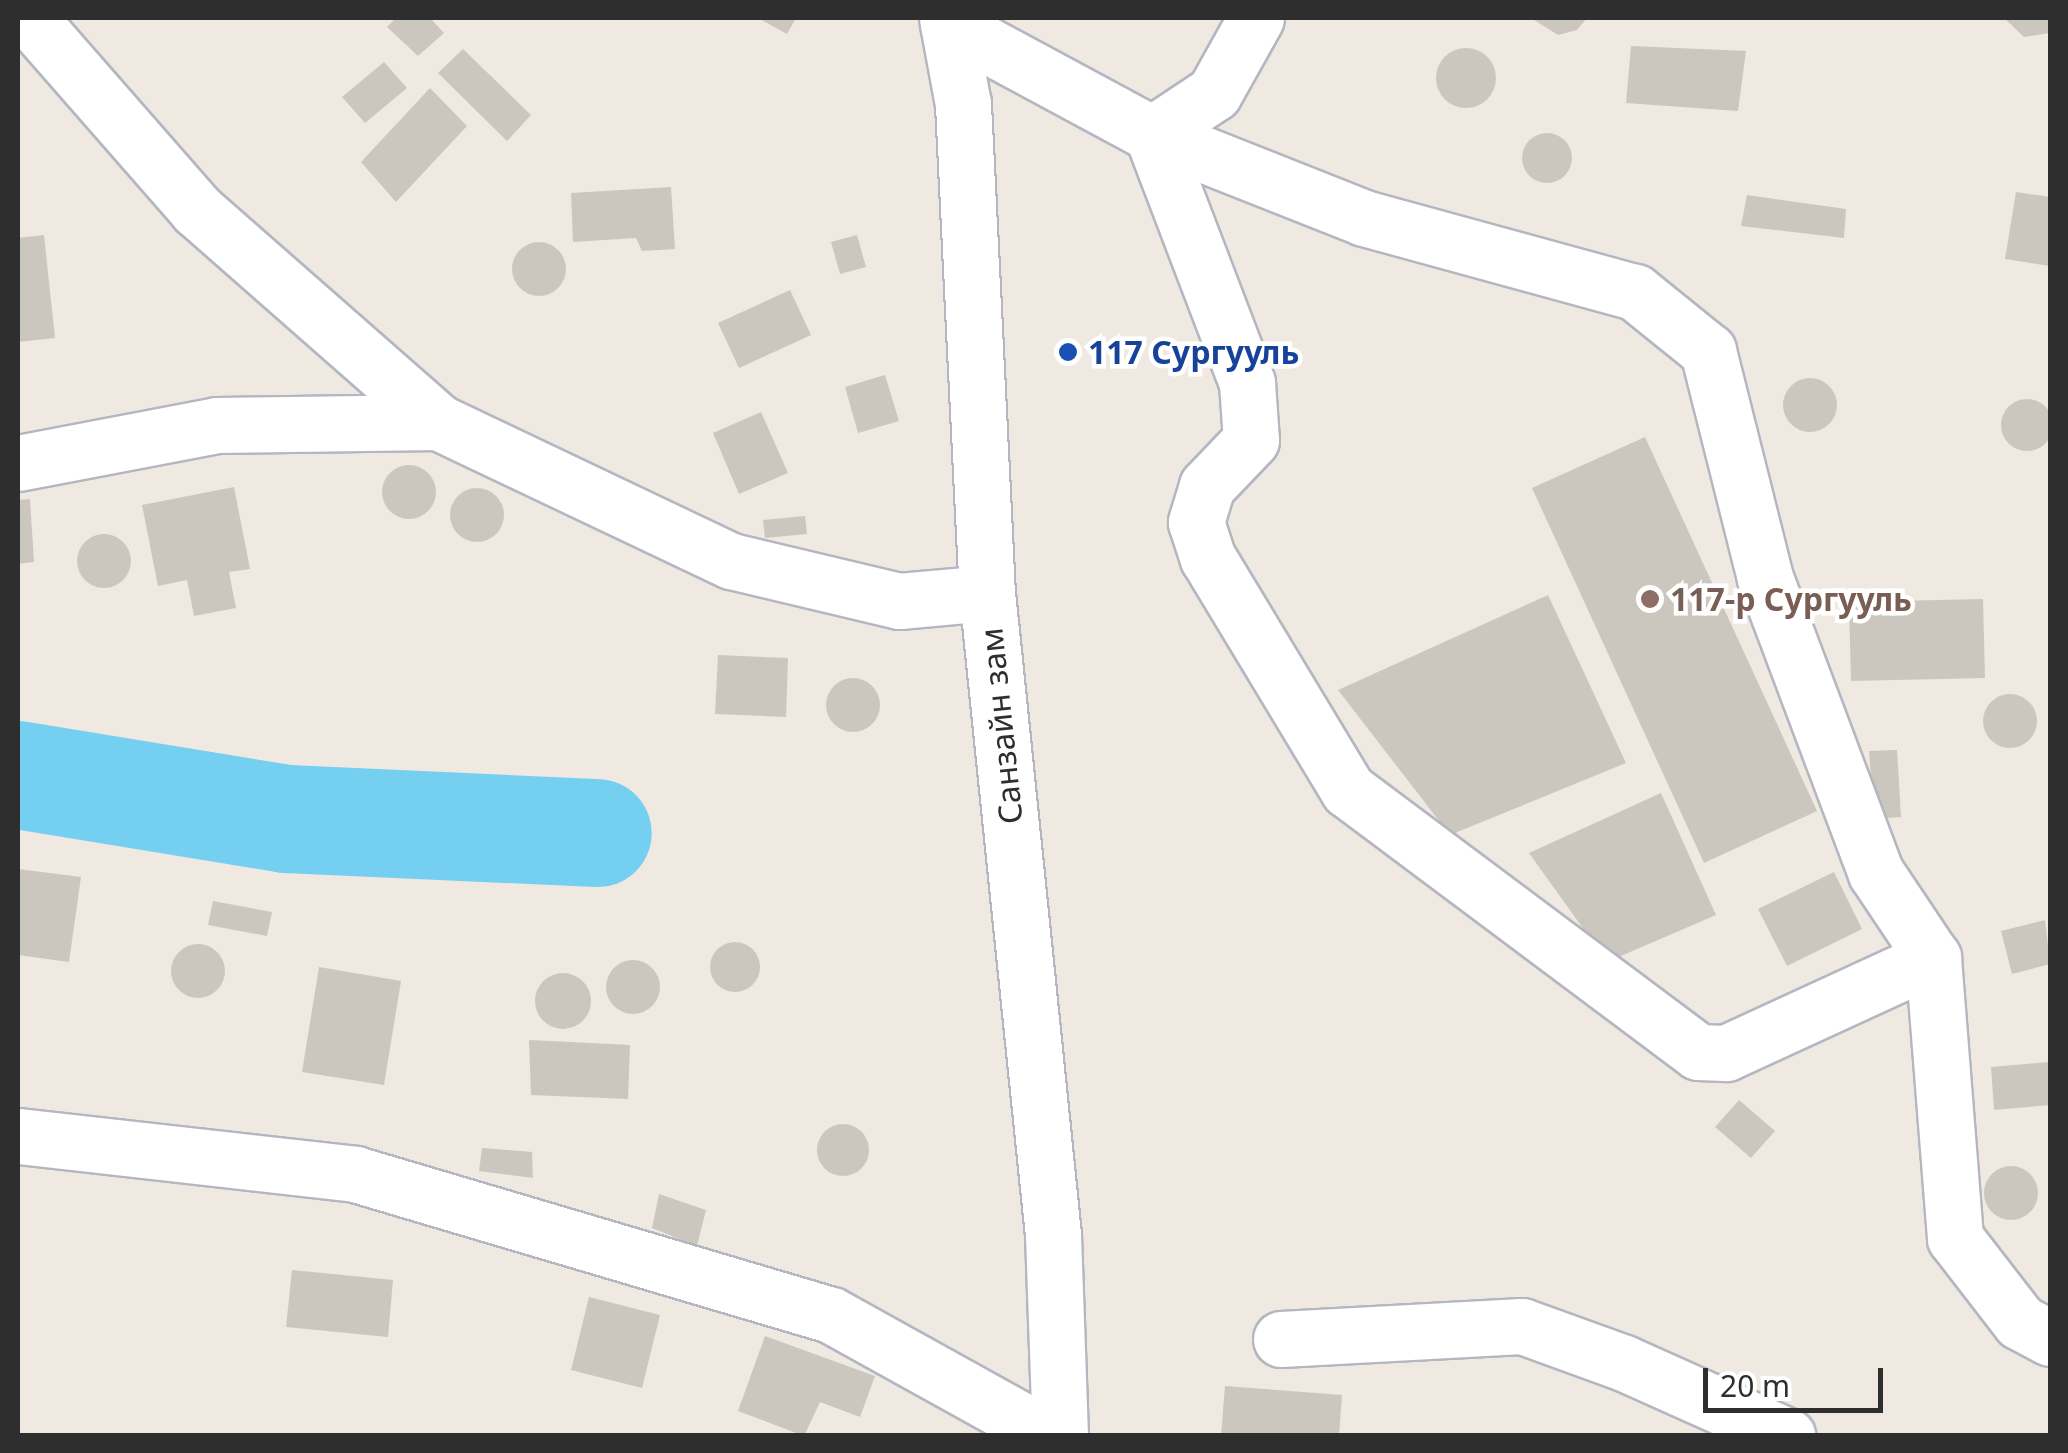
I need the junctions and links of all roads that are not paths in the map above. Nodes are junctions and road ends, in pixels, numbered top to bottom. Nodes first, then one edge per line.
1 (1256, 18) edge
2 (33, 19) edge
3 (948, 21) edge
4 (1152, 134) junction
5 (438, 422) junction
6 (18, 463) edge
7 (988, 593) junction
8 (1932, 958) junction
9 (18, 1136) edge
10 (2050, 1338) edge
11 (1281, 1340) dead end
12 (1049, 1436) edge
13 (1060, 1436) edge
14 (1787, 1436) edge

1 - 4 street
2 - 5 street
3 - 4 street
3 - 7 street, Санзайн зам
4 - 8 street
4 - 8 street
5 - 6 street
5 - 7 street
7 - 13 street, Санзайн зам
8 - 10 street
9 - 12 street
11 - 14 street

